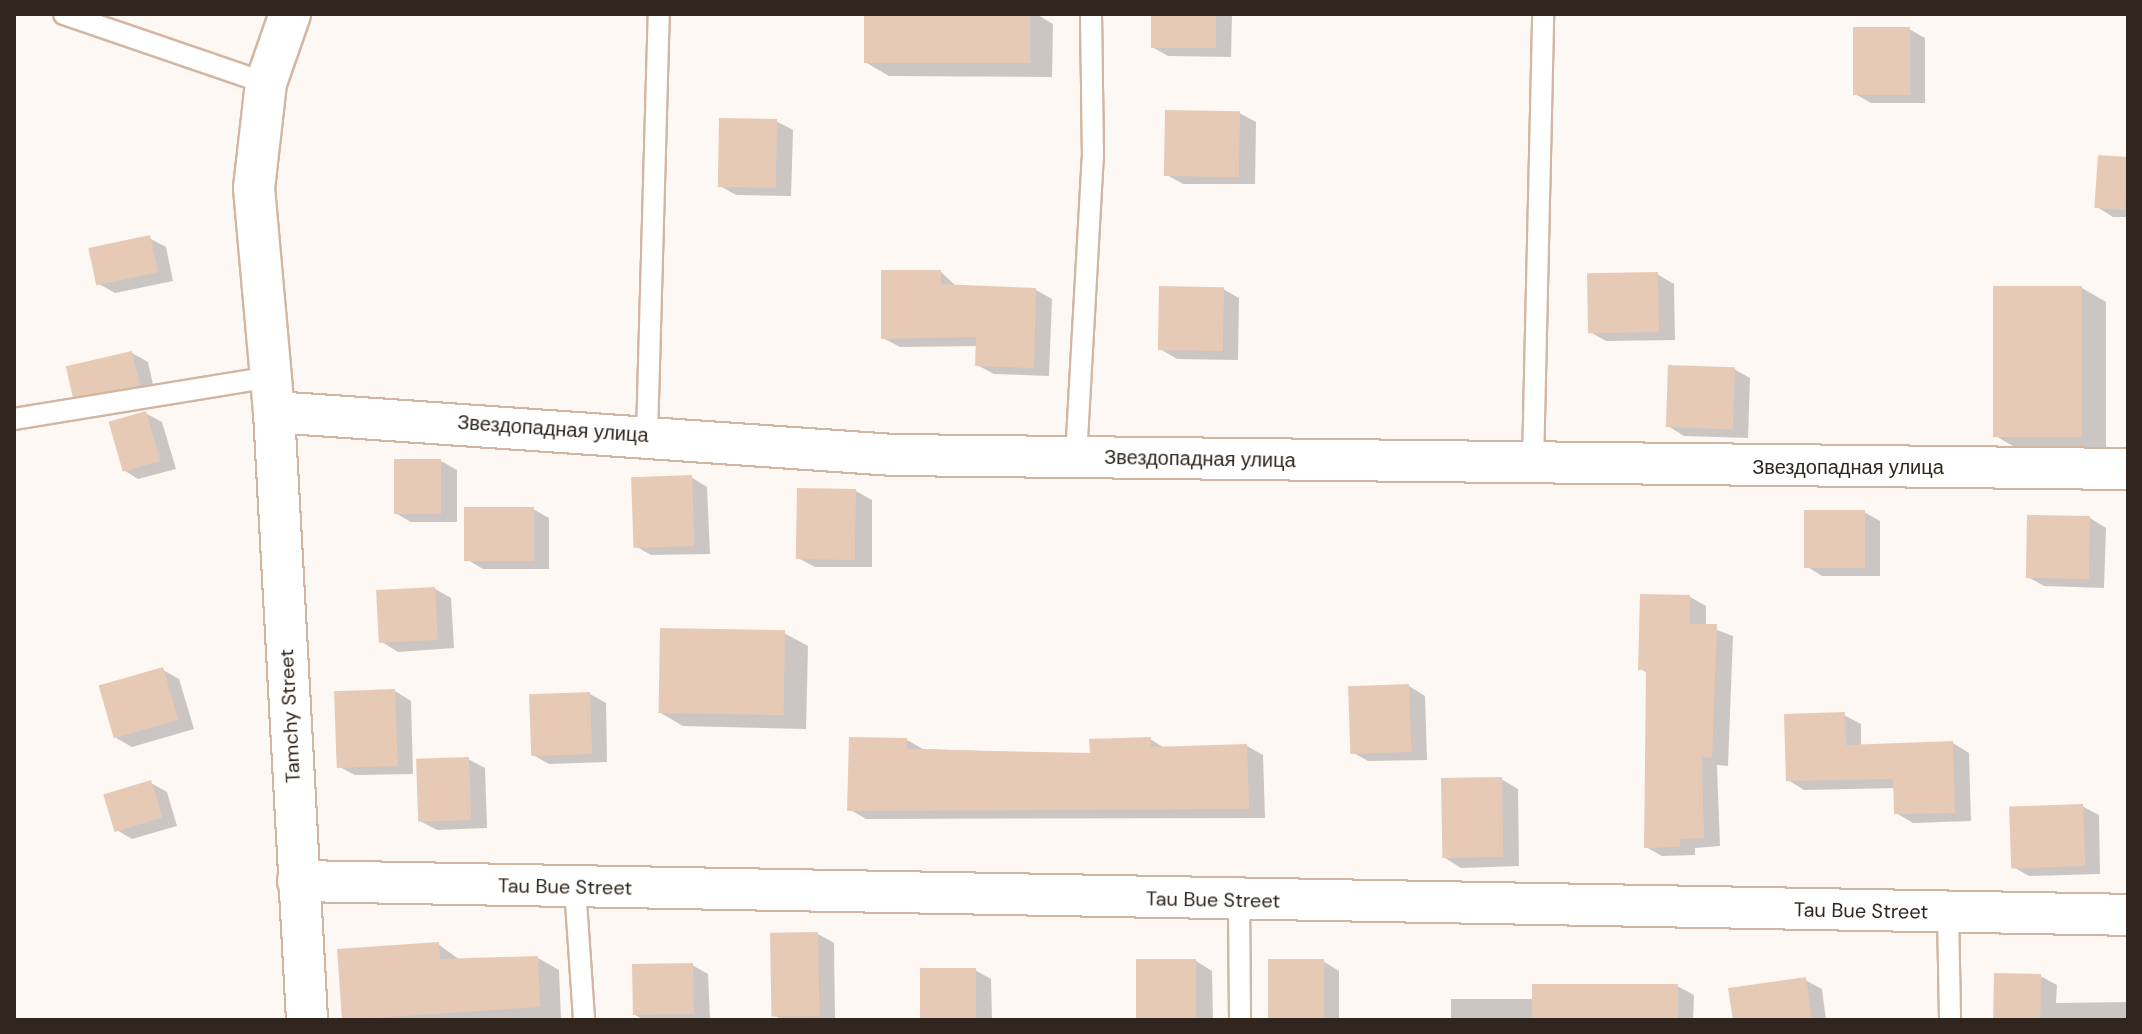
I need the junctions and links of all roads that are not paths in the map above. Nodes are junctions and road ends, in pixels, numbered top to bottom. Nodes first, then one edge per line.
1 (64, 14) edge
2 (290, 14) edge
3 (659, 14) edge
4 (1091, 14) edge
5 (1543, 14) edge
6 (266, 83) junction
7 (273, 395) junction
8 (14, 419) edge
9 (647, 435) junction
10 (1076, 457) junction
11 (1533, 464) junction
12 (2128, 469) edge
13 (298, 881) junction
14 (575, 887) junction
15 (1239, 901) junction
16 (1948, 913) junction
17 (2128, 915) edge
18 (307, 1020) edge
19 (584, 1020) edge
20 (1240, 1020) edge
21 (1950, 1020) edge

1 - 6 lane
2 - 6 street, Tamchy Street
3 - 9 lane
4 - 10 lane
5 - 11 lane
6 - 7 street, Tamchy Street
7 - 8 lane
7 - 9 street, Звездопадная улица
7 - 13 street, Tamchy Street
9 - 10 street, Звездопадная улица
10 - 11 street, Звездопадная улица
11 - 12 street, Звездопадная улица
13 - 14 street, Tau Bue Street
13 - 18 street, Tamchy Street
14 - 15 street, Tau Bue Street
14 - 19 lane
15 - 16 street, Tau Bue Street
15 - 20 lane
16 - 17 street, Tau Bue Street
16 - 21 lane

